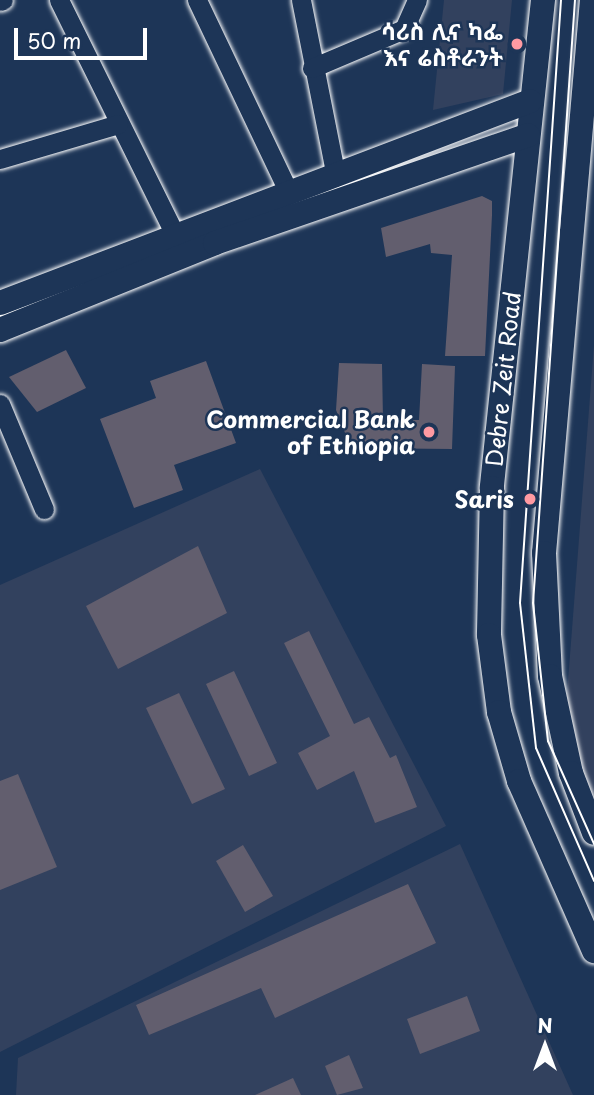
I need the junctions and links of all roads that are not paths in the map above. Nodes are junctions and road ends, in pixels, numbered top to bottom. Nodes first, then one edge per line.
1 (59, 0) edge
2 (197, 0) edge
3 (301, 0) edge
4 (417, 0) edge
5 (543, 0) edge
6 (592, 0) edge
7 (312, 68) junction
8 (530, 101) junction
9 (118, 124) junction
10 (528, 135) junction
11 (0, 159) edge
12 (336, 177) junction
13 (289, 193) junction
14 (180, 246) junction
15 (0, 303) edge
16 (0, 330) edge
17 (0, 404) edge
18 (44, 509) dead end
19 (594, 834) edge
20 (594, 951) edge

1 - 9 street
2 - 13 street
3 - 7 street
4 - 7 street
5 - 8 main road, Debre Zeit Road
6 - 19 main road
7 - 12 street
8 - 10 main road, Debre Zeit Road
8 - 12 main road
9 - 11 street
9 - 14 street
10 - 14 main road
10 - 20 main road, Debre Zeit Road
12 - 13 main road
13 - 14 main road
14 - 15 main road
14 - 16 main road
17 - 18 street

